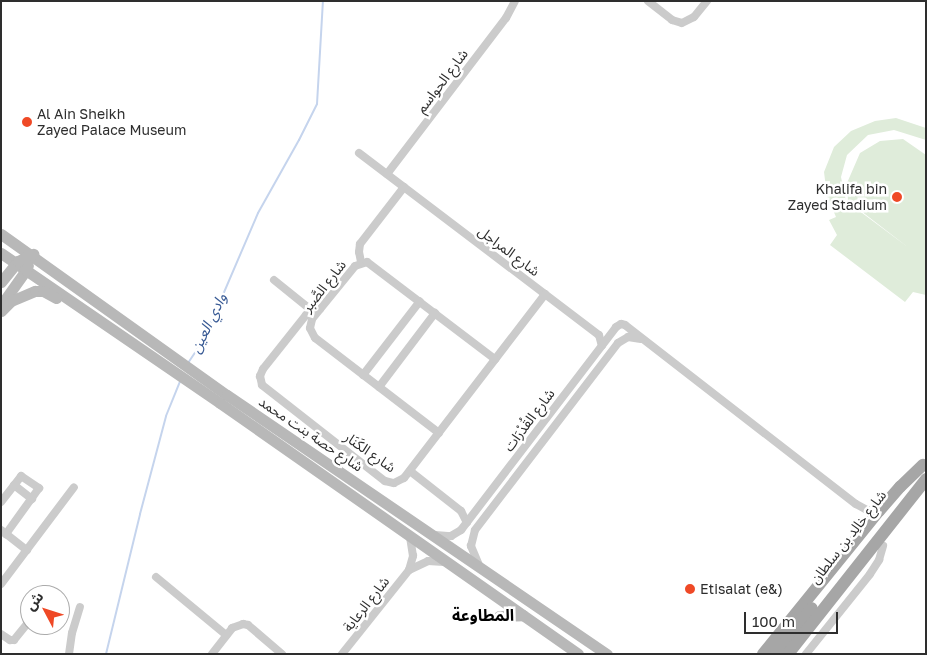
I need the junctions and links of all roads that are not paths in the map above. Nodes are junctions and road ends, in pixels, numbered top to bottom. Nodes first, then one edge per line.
1 (515, 1) edge
2 (648, 1) edge
3 (707, 1) edge
4 (359, 153) dead end
5 (387, 174) junction
6 (404, 187) junction
7 (1, 234) edge
8 (1, 253) edge
9 (28, 253) junction
10 (361, 262) junction
11 (16, 263) junction
12 (26, 270) junction
13 (274, 280) dead end
14 (1, 282) edge
15 (545, 294) junction
16 (420, 301) junction
17 (1, 305) edge
18 (320, 309) junction
19 (311, 310) junction
20 (1, 311) edge
21 (88, 312) junction
22 (435, 313) junction
23 (627, 326) junction
24 (611, 334) junction
25 (599, 335) junction
26 (623, 339) junction
27 (642, 339) junction
28 (602, 346) junction
29 (496, 359) junction
30 (363, 375) junction
31 (378, 387) junction
32 (224, 399) junction
33 (439, 433) junction
34 (924, 464) edge
35 (410, 471) junction
36 (926, 479) edge
37 (14, 485) junction
38 (74, 487) dead end
39 (490, 493) junction
40 (32, 499) junction
41 (498, 500) junction
42 (1, 502) edge
43 (906, 504) junction
44 (461, 511) junction
45 (476, 511) junction
46 (879, 511) junction
47 (467, 523) junction
48 (4, 532) edge
49 (433, 534) junction
50 (409, 535) junction
51 (883, 546) junction
52 (27, 550) junction
53 (448, 563) junction
54 (480, 567) junction
55 (409, 570) junction
56 (156, 577) dead end
57 (1, 584) edge
58 (806, 601) junction
59 (80, 607) dead end
60 (523, 615) junction
61 (499, 616) dead end
62 (20, 632) edge
63 (1, 634) edge
64 (226, 635) junction
65 (280, 653) edge
66 (69, 654) edge
67 (212, 654) edge
68 (342, 654) edge
69 (578, 654) edge
70 (607, 654) edge
71 (756, 654) edge
72 (763, 654) edge
73 (776, 654) edge
74 (788, 654) edge
75 (797, 654) edge
76 (806, 654) edge

1 - 5 street, شارع الحواسم
2 - 3 street
4 - 5 street, شارع المراجل
5 - 6 street, شارع المراجل
6 - 10 street
6 - 15 street, شارع المراجل
7 - 9 main road, شارع حصة بنت محمد
8 - 11 main road, شارع حصة بنت محمد
9 - 11 main road
9 - 12 main road
9 - 32 main road, شارع حصة بنت محمد
10 - 16 street, شارع الصَّبر
10 - 18 street, شارع الصَّبر
11 - 12 main road, شارع حصة بنت محمد
11 - 14 main road
12 - 17 main road
12 - 21 main road, شارع حصة بنت محمد
13 - 19 street
15 - 25 street, شارع المراجل
15 - 29 street, شارع الكَنَار
16 - 22 street, شارع الصَّبر
16 - 30 street
18 - 19 street
18 - 30 street, شارع الصَّبر
19 - 35 street, شارع الكَنَار
20 - 21 main road
21 - 32 main road, شارع حصة بنت محمد
22 - 29 street, شارع الصَّبر
22 - 31 street
23 - 24 street, شارع القُدْرَات
23 - 26 street
23 - 27 street
24 - 25 street
24 - 26 street
24 - 28 street, شارع القُدْرَات
25 - 28 street
26 - 27 street
26 - 41 street, شارع القُدْرَات
27 - 46 street
28 - 39 street, شارع القُدْرَات
29 - 33 street, شارع الكَنَار
30 - 31 street, شارع الصَّبر
31 - 33 street, شارع الصَّبر
32 - 49 main road, شارع حصة بنت محمد
32 - 50 main road, شارع حصة بنت محمد
33 - 35 street, شارع الكَنَار
34 - 46 main road
34 - 73 main road, شارع خالِد بن سلطان
35 - 44 street
36 - 43 main road, شارع خالِد بن سلطان
37 - 40 street
37 - 40 street
37 - 42 street
38 - 52 street
39 - 41 street
39 - 45 street, شارع القُدْرَات
40 - 48 street
41 - 54 street, شارع القُدْرَات
43 - 51 main road
43 - 74 main road, شارع خالِد بن سلطان
44 - 45 street
44 - 47 street
45 - 47 street, شارع القُدْرَات
46 - 58 main road
47 - 49 street, شارع القُدْرَات
48 - 52 street
49 - 54 main road, شارع حصة بنت محمد
50 - 53 main road, شارع حصة بنت محمد
50 - 55 street
51 - 75 main road
51 - 76 street
52 - 57 street
53 - 55 street
53 - 60 main road, شارع حصة بنت محمد
54 - 70 main road, شارع حصة بنت محمد
55 - 68 street, شارع الرعاية
56 - 64 street
58 - 71 main road
58 - 72 main road
59 - 66 street
60 - 61 main road
60 - 69 main road, شارع حصة بنت محمد
62 - 63 street
64 - 65 street
64 - 67 street

